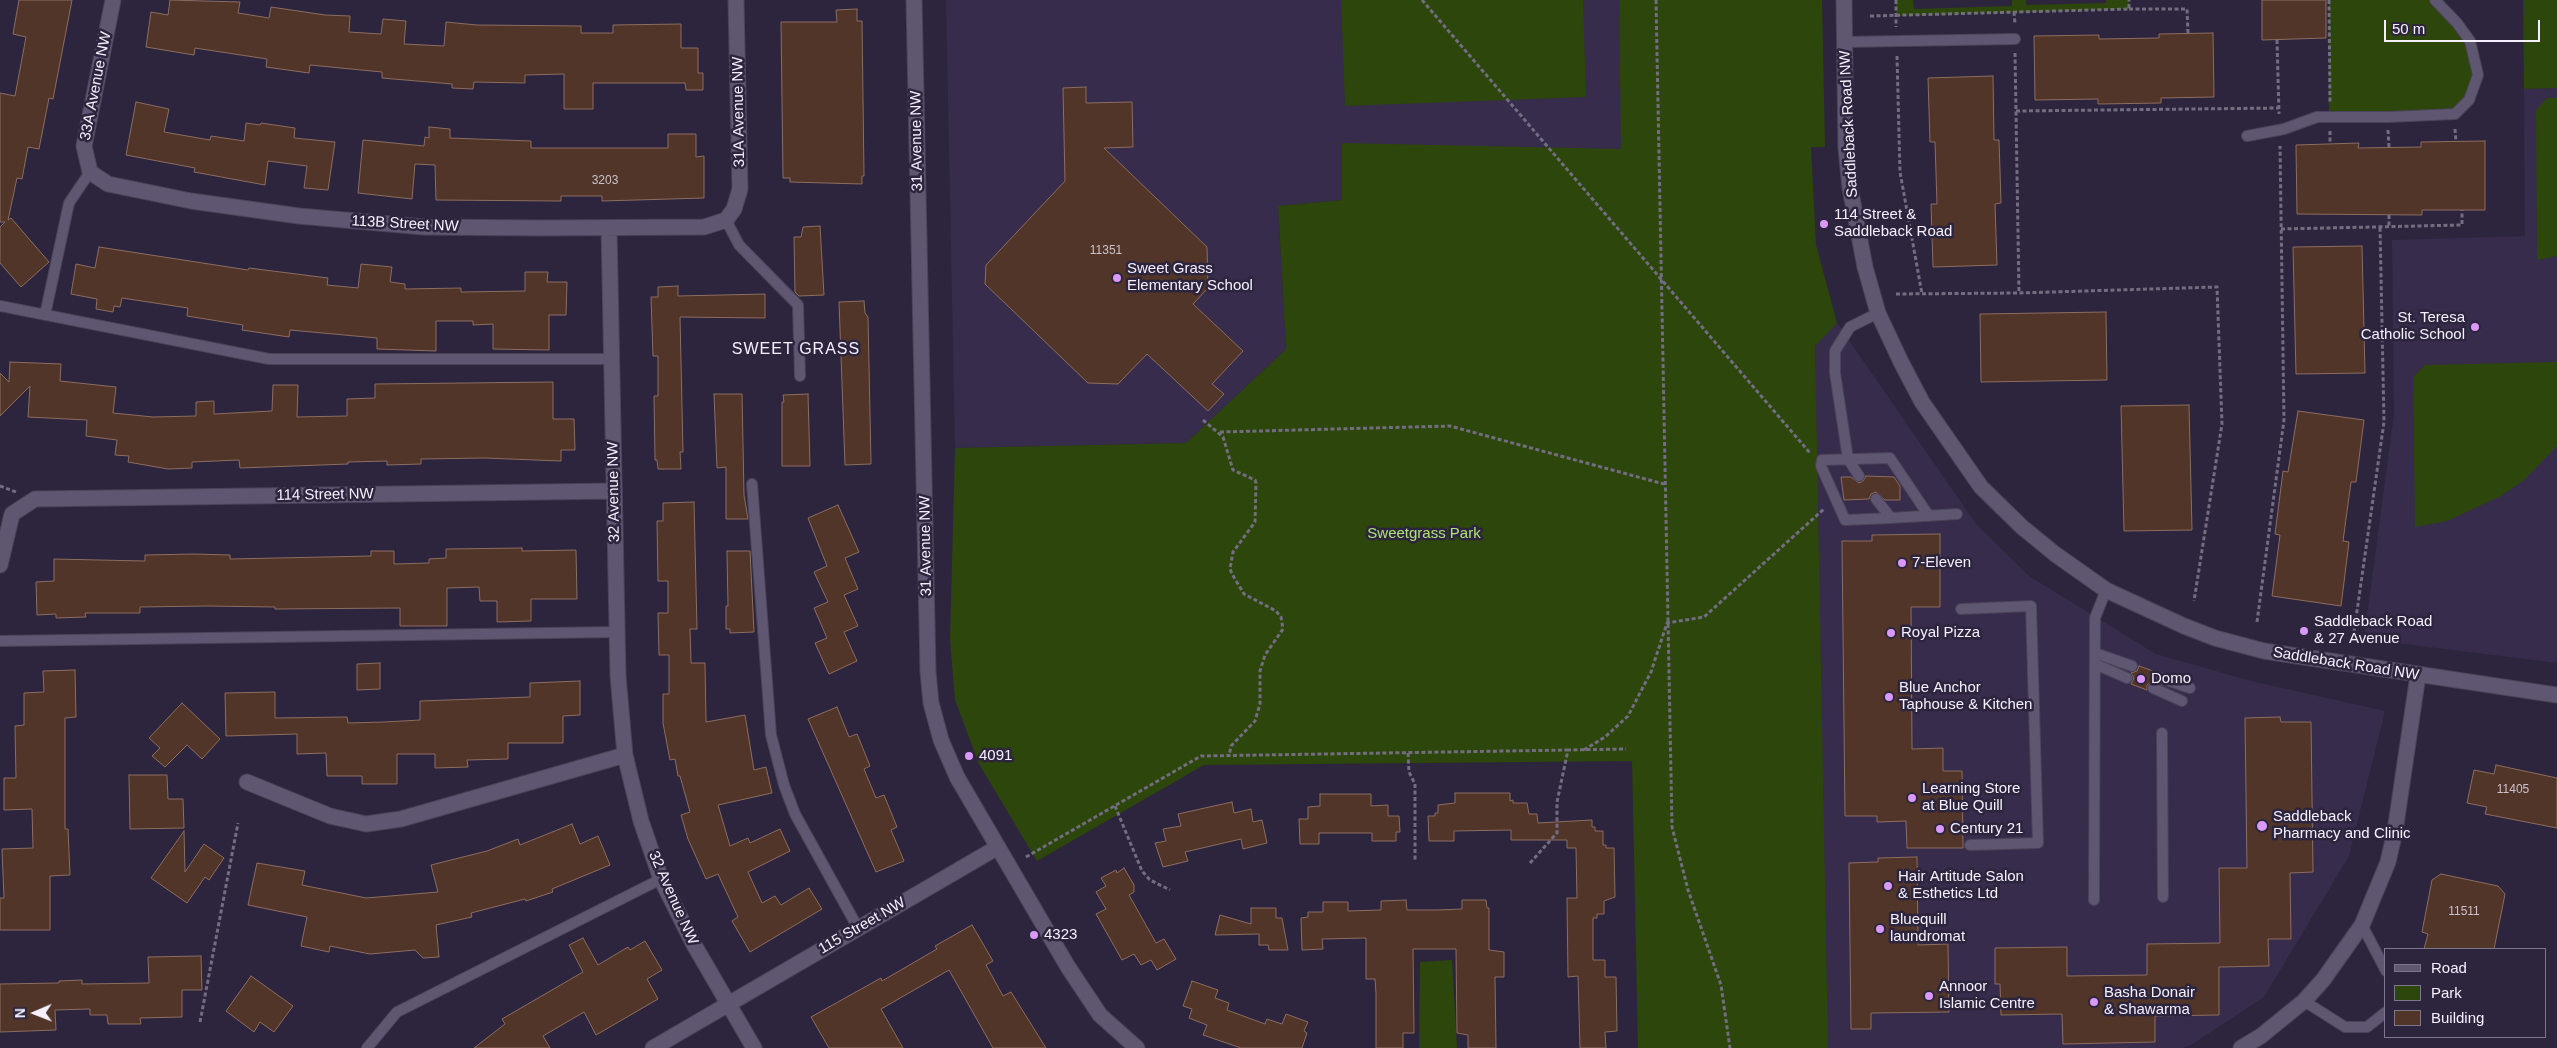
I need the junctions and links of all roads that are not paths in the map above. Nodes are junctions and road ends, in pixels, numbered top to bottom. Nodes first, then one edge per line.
1 (113, 0) edge
2 (736, 0) edge
3 (914, 0) edge
4 (1844, 0) edge
5 (2435, 0) edge
6 (2015, 39) road end
7 (1844, 42) junction
8 (2247, 136) dead end
9 (90, 172) junction
10 (726, 220) junction
11 (609, 228) junction
12 (0, 306) edge
13 (1878, 313) junction
14 (45, 315) junction
15 (612, 359) junction
16 (800, 376) dead end
17 (1848, 459) junction
18 (1859, 476) dead end
19 (752, 484) dead end
20 (614, 491) junction
21 (1876, 499) dead end
22 (1956, 514) dead end
23 (1929, 516) junction
24 (1891, 518) junction
25 (0, 565) edge
26 (2106, 590) junction
27 (1961, 608) dead end
28 (617, 632) junction
29 (0, 641) edge
30 (2095, 653) junction
31 (2095, 664) junction
32 (2132, 666) dead end
33 (2418, 675) junction
34 (2157, 677) dead end
35 (2127, 678) dead end
36 (2153, 688) dead end
37 (2190, 688) dead end
38 (2557, 696) edge
39 (2182, 701) dead end
40 (2162, 733) dead end
41 (625, 755) junction
42 (247, 782) dead end
43 (1970, 845) dead end
44 (998, 847) junction
45 (661, 879) junction
46 (2163, 897) dead end
47 (2094, 900) dead end
48 (2362, 924) junction
49 (858, 928) junction
50 (2384, 967) edge
51 (2304, 1001) junction
52 (727, 1005) junction
53 (2384, 1014) edge
54 (367, 1048) edge
55 (653, 1048) edge
56 (754, 1048) edge
57 (1137, 1048) edge
58 (2241, 1048) edge

1 - 9 street, 33A Avenue NW
2 - 10 street, 31A Avenue NW
3 - 44 street, 31 Avenue NW
4 - 7 street, Saddleback Road NW
5 - 8 lane
6 - 7 lane
7 - 13 street, Saddleback Road NW
9 - 11 street, 113B Street NW
9 - 14 lane
10 - 11 street, 113B Street NW
10 - 16 lane
11 - 15 street, 32 Avenue NW
12 - 14 lane
13 - 17 lane
13 - 26 street, Saddleback Road NW
14 - 15 lane
15 - 20 street, 32 Avenue NW
17 - 18 lane
17 - 23 lane
17 - 24 lane
19 - 49 lane
20 - 25 street, 114 Street NW
20 - 28 street, 32 Avenue NW
21 - 24 lane
22 - 23 lane
23 - 24 lane
26 - 30 lane
26 - 33 street, Saddleback Road NW
27 - 43 lane
28 - 29 lane
28 - 41 street, 32 Avenue NW
30 - 31 lane
30 - 32 lane
31 - 35 lane
31 - 47 lane
33 - 38 street, Saddleback Road NW
33 - 48 street
34 - 37 lane
36 - 39 lane
40 - 46 lane
41 - 42 street
41 - 45 street, 32 Avenue NW
44 - 49 street, 115 Street NW
44 - 57 street, 31 Avenue NW
45 - 52 street, 32 Avenue NW
45 - 54 lane
48 - 50 lane
48 - 51 street
49 - 52 street, 115 Street NW
51 - 53 lane
51 - 58 street
52 - 55 street, 115 Street NW
52 - 56 street

